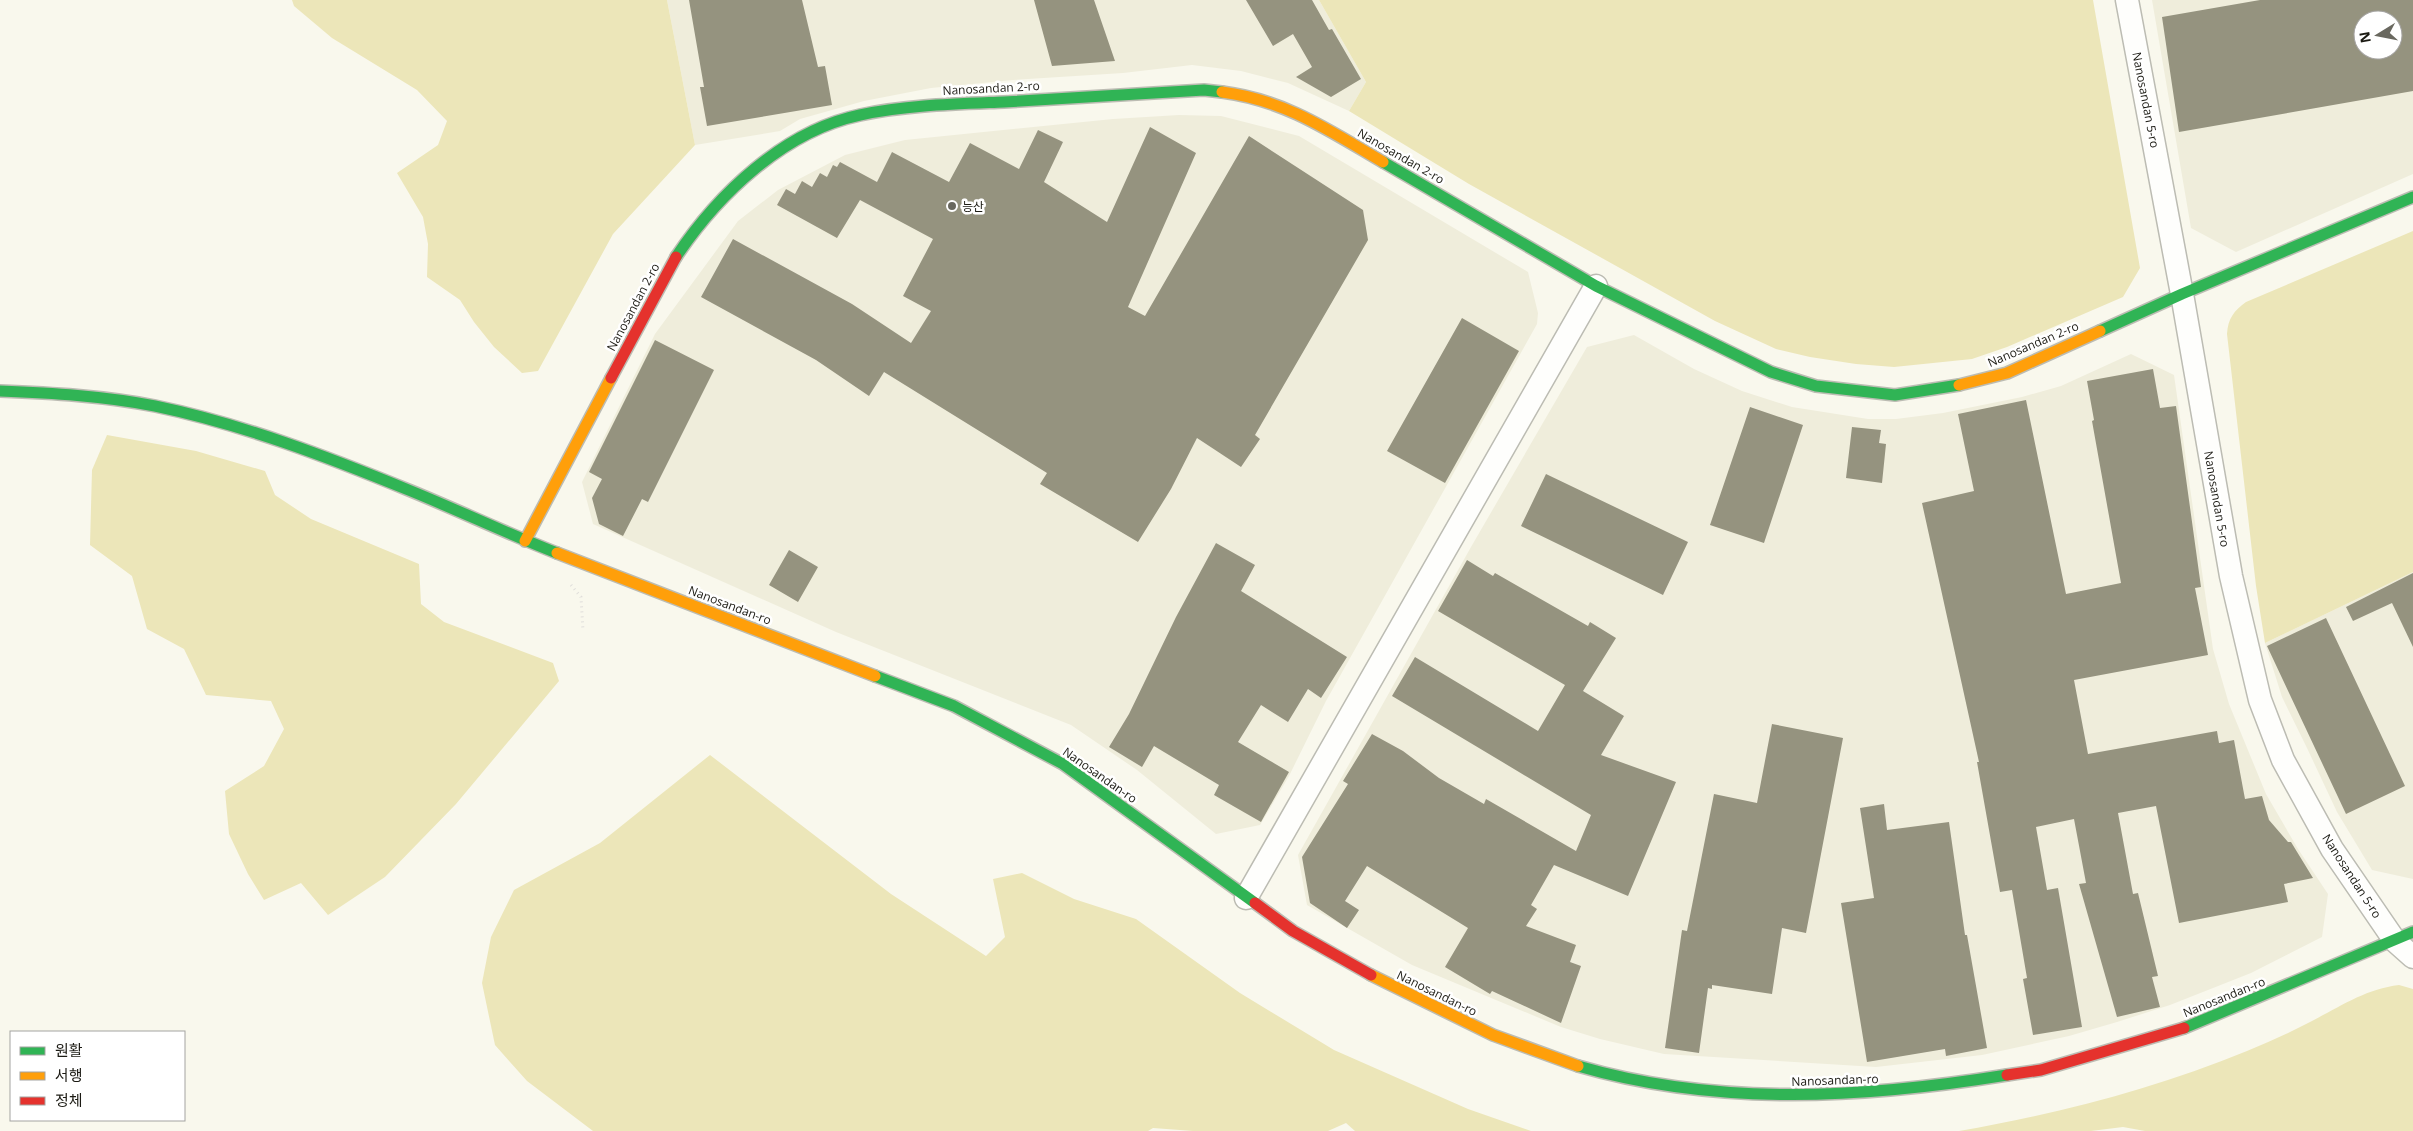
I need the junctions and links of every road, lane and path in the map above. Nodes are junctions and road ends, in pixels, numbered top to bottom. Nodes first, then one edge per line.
1 (2127, 0) edge
2 (2413, 197) edge
3 (1596, 286) junction
4 (2182, 294) junction
5 (0, 391) edge
6 (525, 541) junction
7 (570, 584) dead end
8 (583, 631) dead end
9 (1246, 898) junction
10 (2404, 937) edge
11 (2413, 957) edge

1 - 4 street, Nanosandan 5-ro
2 - 4 street, Nanosandan 2-ro
3 - 4 street, Nanosandan 2-ro
3 - 6 street, Nanosandan 2-ro
3 - 9 street
4 - 10 street, Nanosandan 5-ro
5 - 6 street, Nanosandan-ro
6 - 9 street, Nanosandan-ro
7 - 8 path
9 - 10 street, Nanosandan-ro
10 - 11 street, Nanosandan 5-ro

